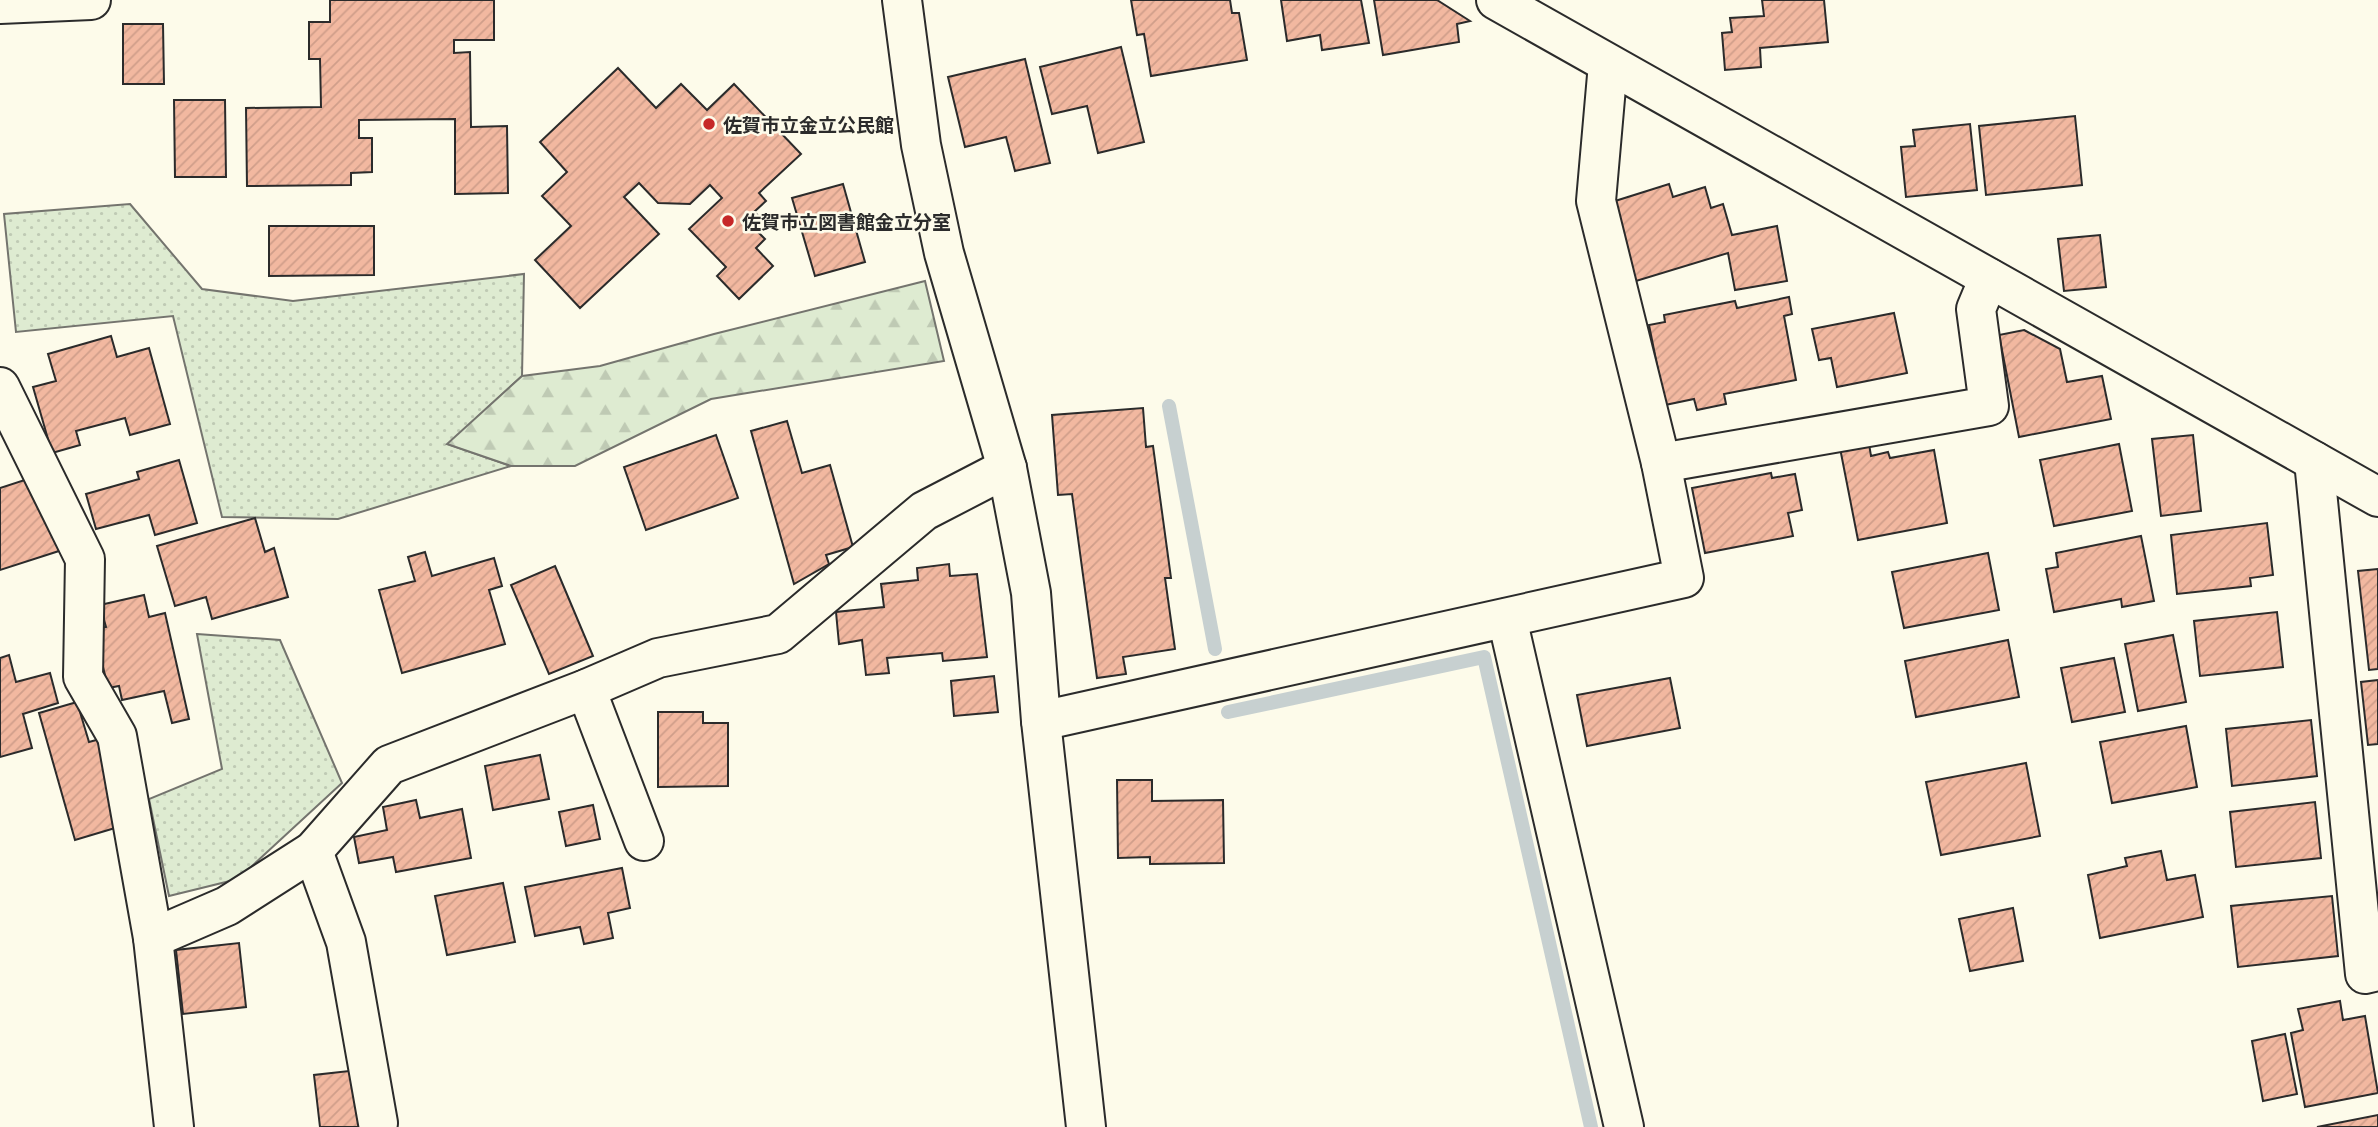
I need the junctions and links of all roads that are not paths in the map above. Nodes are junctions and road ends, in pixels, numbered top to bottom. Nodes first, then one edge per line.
1 (91, 0) edge
2 (902, 0) edge
3 (1496, 0) edge
4 (0, 4) edge
5 (1608, 64) junction
6 (1989, 278) junction
7 (0, 387) edge
8 (2314, 461) junction
9 (1661, 463) junction
10 (1007, 468) junction
11 (2378, 498) edge
12 (1507, 618) junction
13 (586, 689) junction
14 (1041, 721) junction
15 (644, 841) dead end
16 (313, 851) junction
17 (153, 937) junction
18 (2378, 971) edge
19 (378, 1123) dead end
20 (174, 1127) edge
21 (1086, 1127) edge
22 (1624, 1127) edge

1 - 4 street
2 - 10 street
3 - 5 street
5 - 6 street
5 - 9 street
6 - 8 street
6 - 9 street
7 - 17 street
8 - 11 street
8 - 18 street
9 - 12 street
10 - 13 street
10 - 14 street
12 - 14 street
12 - 22 street
13 - 15 street
13 - 16 street
14 - 21 street
16 - 17 street
16 - 19 street
17 - 20 street

